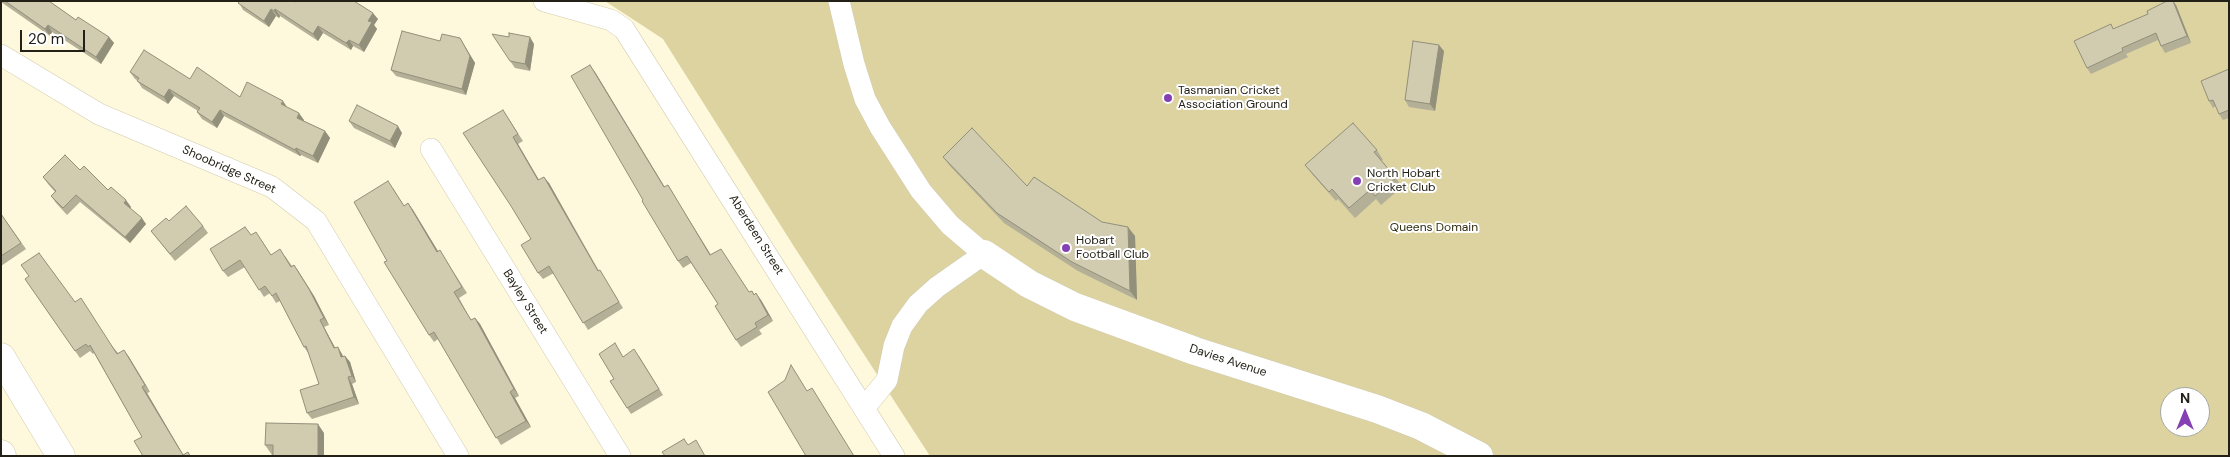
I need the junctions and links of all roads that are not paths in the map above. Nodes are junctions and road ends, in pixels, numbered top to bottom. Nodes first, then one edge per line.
1 (544, 1) edge
2 (839, 1) edge
3 (1, 55) edge
4 (431, 149) dead end
5 (984, 254) junction
6 (1, 357) edge
7 (865, 407) junction
8 (61, 456) edge
9 (458, 456) edge
10 (620, 456) edge
11 (894, 456) edge
12 (1479, 456) edge

1 - 7 street, Aberdeen Street
2 - 5 street
3 - 9 street, Shoobridge Street
4 - 10 street, Bayley Street
5 - 7 street
5 - 12 main road, Davies Avenue
6 - 8 main road
7 - 11 street, Aberdeen Street

